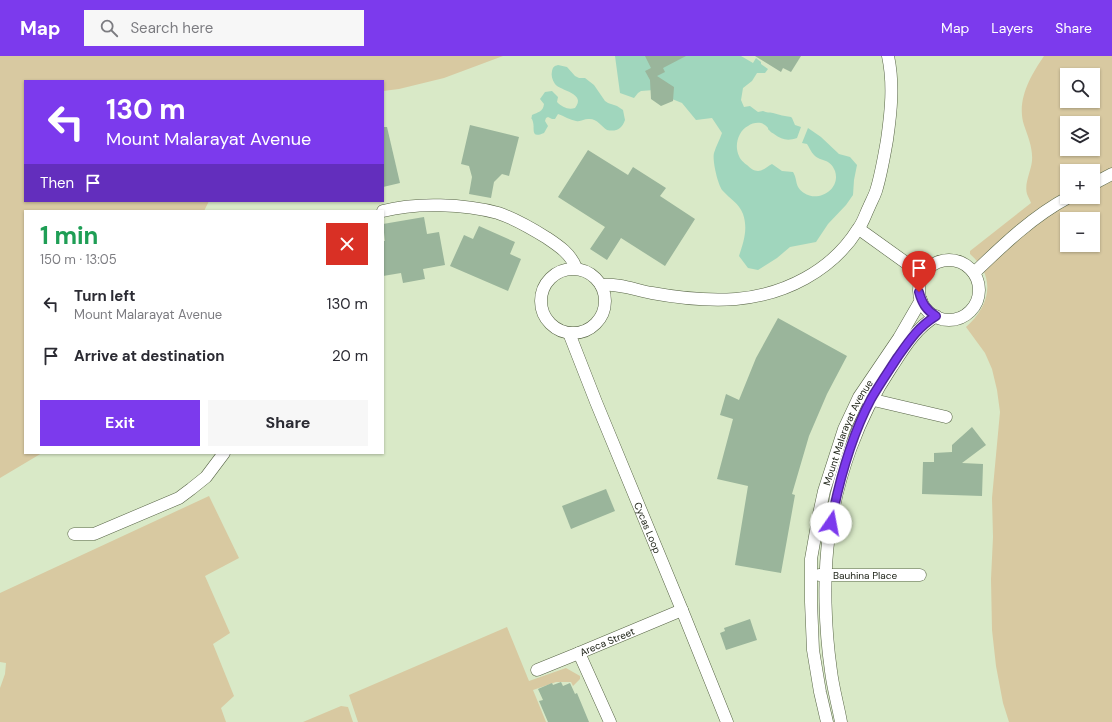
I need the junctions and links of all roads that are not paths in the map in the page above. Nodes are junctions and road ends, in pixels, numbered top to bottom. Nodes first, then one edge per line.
1 (888, 56) edge
2 (1112, 174) edge
3 (1100, 180) edge
4 (1060, 203) edge
5 (384, 211) edge
6 (859, 228) junction
7 (576, 268) junction
8 (974, 273) junction
9 (923, 275) junction
10 (601, 285) junction
11 (921, 300) junction
12 (936, 316) junction
13 (569, 333) junction
14 (859, 397) junction
15 (871, 400) junction
16 (946, 417) dead end
17 (223, 454) edge
18 (74, 534) dead end
19 (811, 575) junction
20 (826, 575) junction
21 (920, 575) dead end
22 (682, 610) junction
23 (579, 653) junction
24 (538, 670) dead end
25 (610, 722) edge
26 (727, 722) edge
27 (827, 722) edge
28 (841, 722) edge

1 - 6 street
2 - 3 street
4 - 8 street
5 - 7 street
6 - 9 street
6 - 10 street
7 - 10 street
7 - 13 street
8 - 9 street
8 - 12 street
9 - 11 street
10 - 13 street
11 - 12 street
11 - 14 street, Mount Malarayat Avenue
12 - 15 street, Mount Malarayat Avenue
13 - 22 street, Cycas Loop
14 - 15 street
14 - 19 street, Mount Malarayat Avenue
15 - 16 street
15 - 20 street, Mount Malarayat Avenue
17 - 18 street
19 - 20 street, Bauhina Place
19 - 27 street, Mount Malarayat Avenue
20 - 21 street, Bauhina Place
20 - 28 street, Mount Malarayat Avenue
22 - 23 street, Areca Street
22 - 26 street, Cycas Loop
23 - 24 street
23 - 25 street, Areca Street

